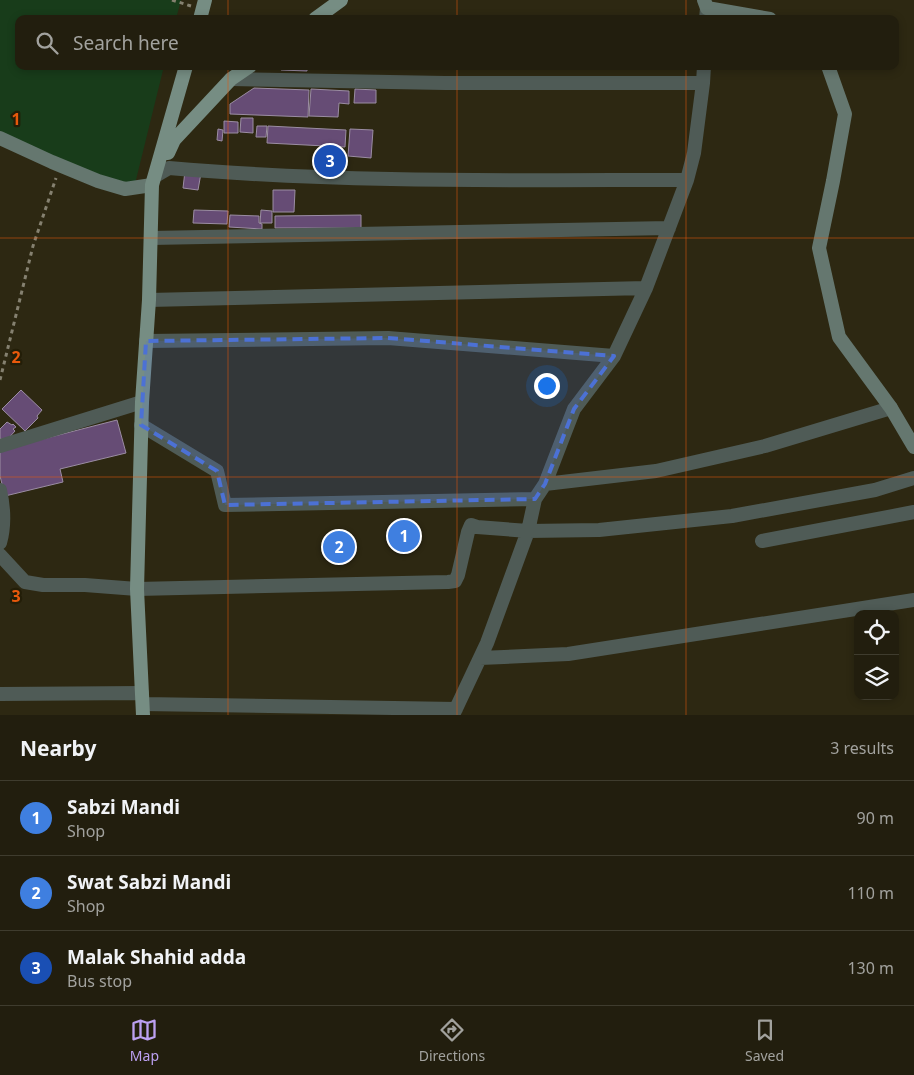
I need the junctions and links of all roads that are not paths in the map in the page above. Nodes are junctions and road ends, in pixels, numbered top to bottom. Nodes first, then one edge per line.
1 (206, 0) edge
2 (341, 0) edge
3 (706, 9) edge
4 (201, 15) edge
5 (320, 15) edge
6 (744, 15) edge
7 (185, 70) edge
8 (245, 70) edge
9 (704, 70) edge
10 (829, 70) edge
11 (231, 80) junction
12 (703, 83) junction
13 (0, 138) edge
14 (154, 180) junction
15 (687, 180) junction
16 (669, 228) junction
17 (151, 238) junction
18 (646, 288) junction
19 (149, 300) junction
20 (146, 341) junction
21 (614, 356) junction
22 (142, 402) junction
23 (891, 408) junction
24 (141, 426) junction
25 (0, 446) edge
26 (914, 447) edge
27 (914, 478) edge
28 (545, 484) junction
29 (0, 490) edge
30 (535, 499) junction
31 (914, 512) edge
32 (528, 531) junction
33 (762, 541) dead end
34 (0, 543) edge
35 (0, 555) edge
36 (137, 589) junction
37 (914, 600) edge
38 (480, 658) junction
39 (0, 694) edge
40 (143, 704) edge
41 (455, 712) edge

1 - 4 main road
2 - 5 main road
3 - 6 main road
7 - 14 main road
8 - 11 main road
9 - 12 street
10 - 23 main road
11 - 12 street
11 - 14 main road
12 - 15 street
13 - 14 main road
14 - 15 street
14 - 17 main road
15 - 16 street
16 - 17 street
16 - 18 street
17 - 19 main road
18 - 19 street
18 - 21 street
19 - 20 main road
20 - 21 street
20 - 22 main road
21 - 28 street
22 - 24 main road
22 - 25 street
23 - 26 main road
23 - 28 street
24 - 30 street
24 - 36 main road
27 - 32 street
28 - 30 street
29 - 34 street
30 - 32 street
31 - 33 street
32 - 36 street
32 - 38 street
35 - 36 street
36 - 40 main road
37 - 38 street
38 - 41 street
39 - 40 street
40 - 41 street

